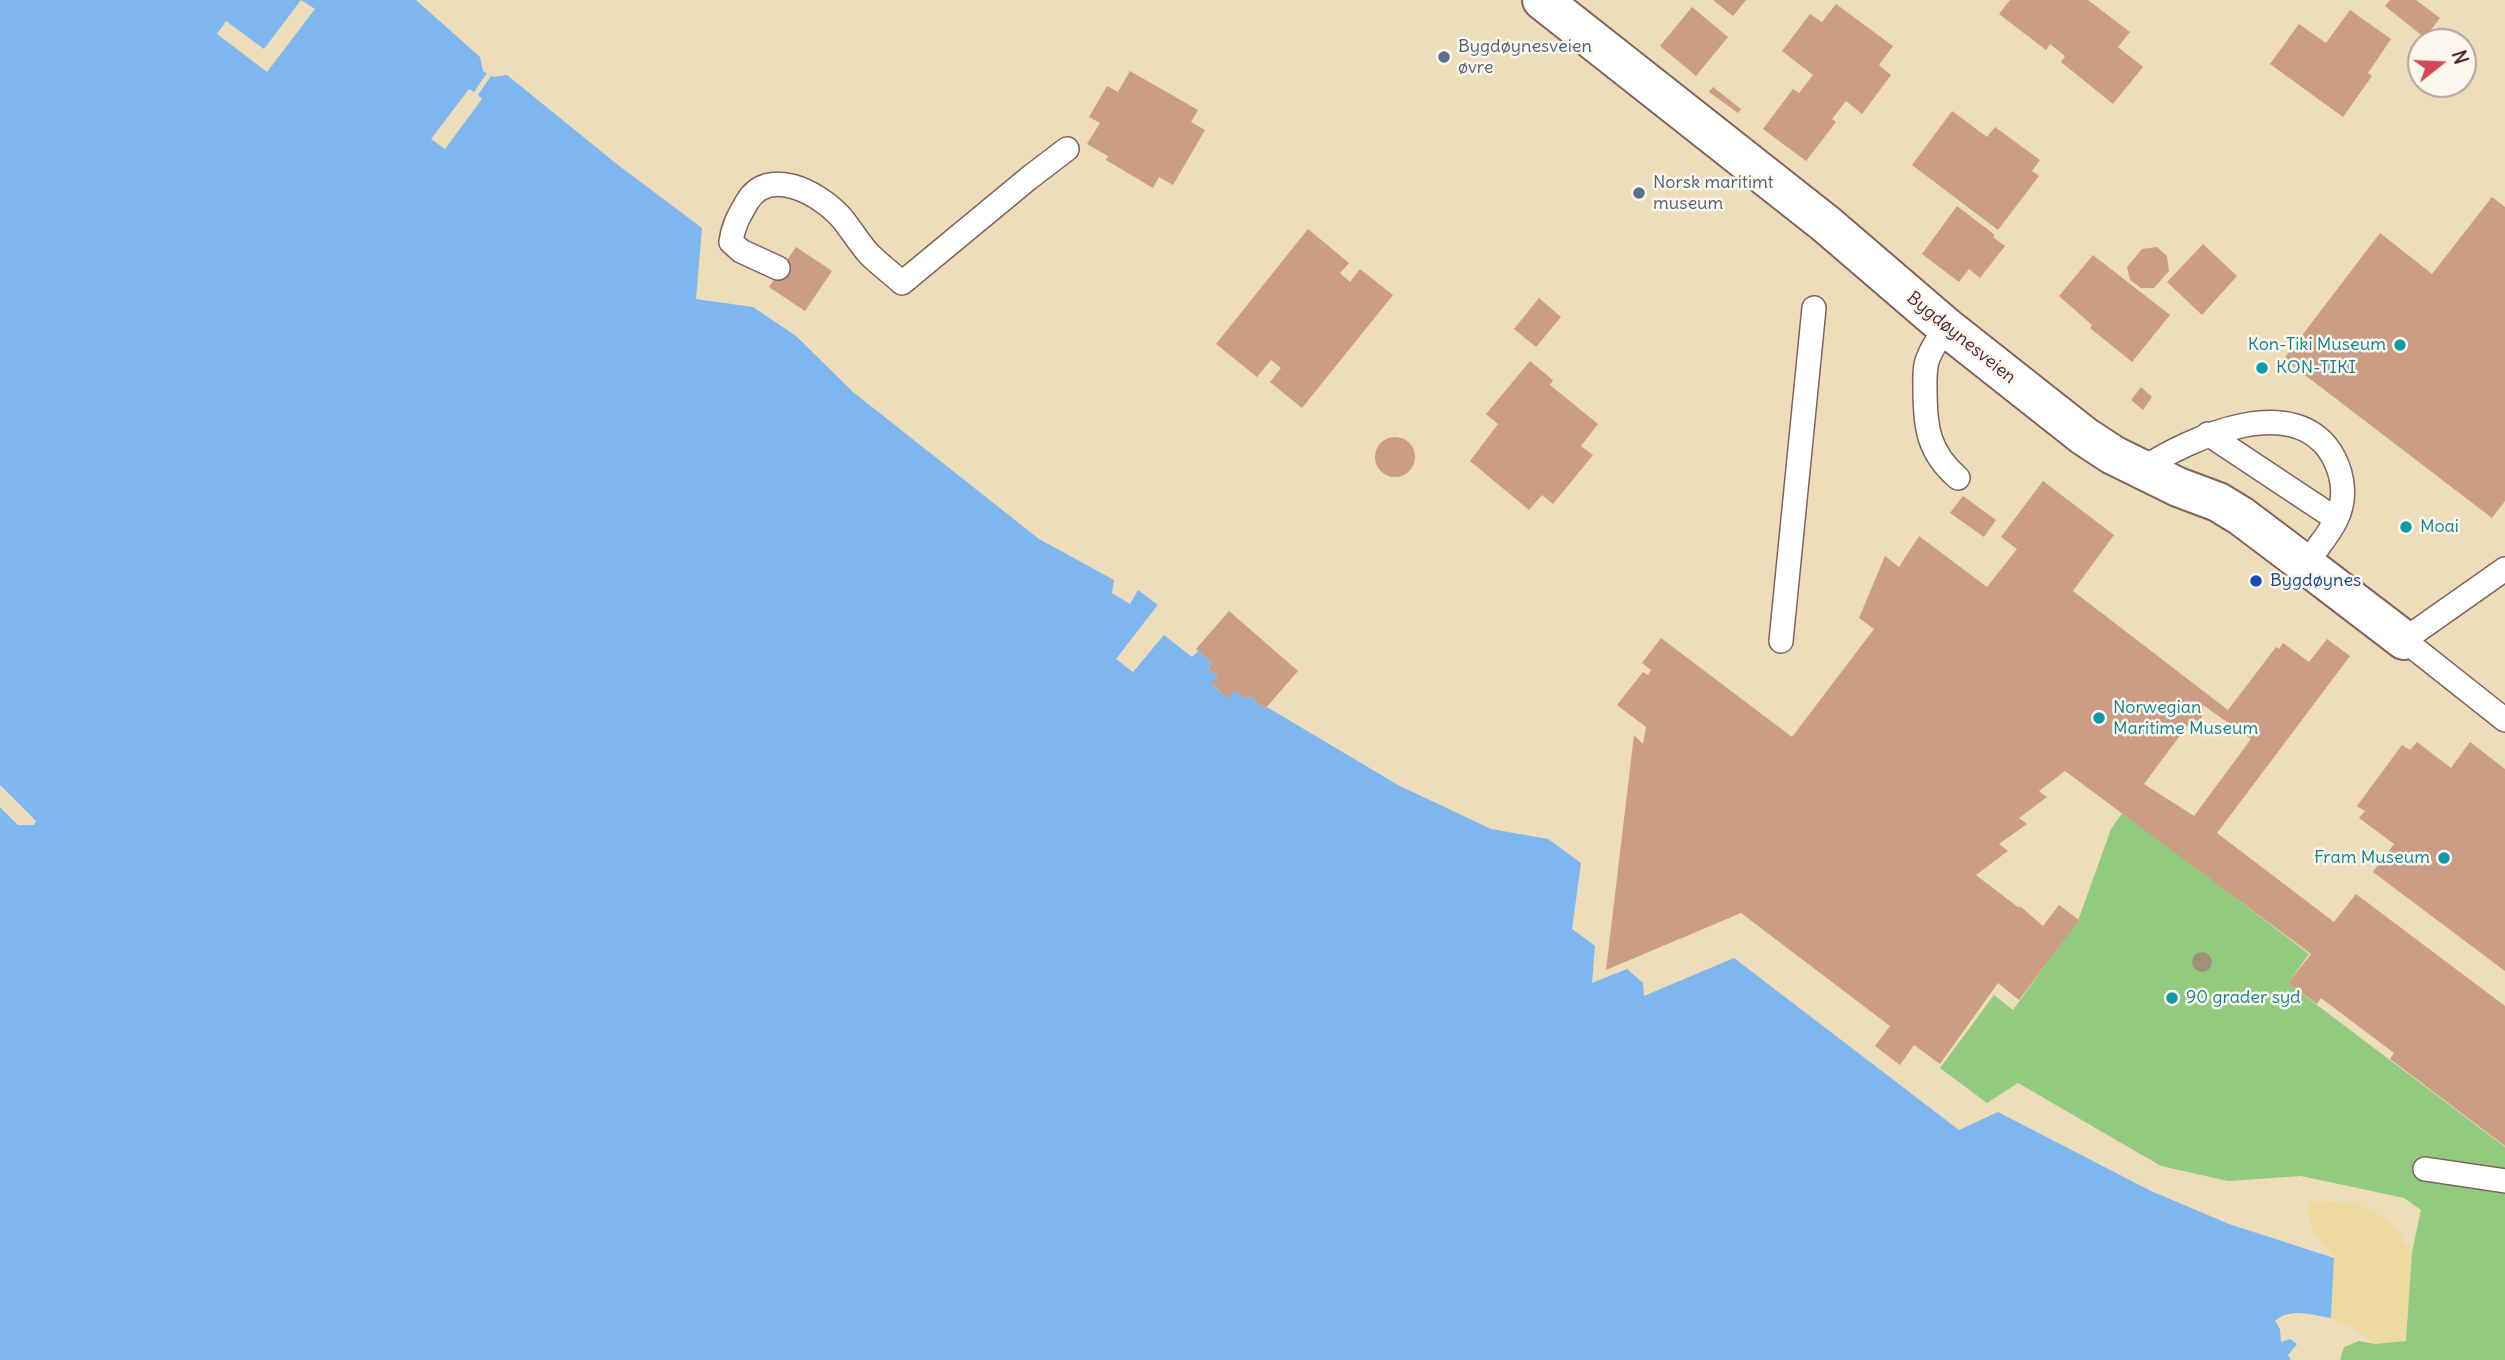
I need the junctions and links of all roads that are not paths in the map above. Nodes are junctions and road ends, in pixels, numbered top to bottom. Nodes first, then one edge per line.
1 (1546, 1) edge
2 (1067, 149) dead end
3 (778, 268) dead end
4 (1814, 308) dead end
5 (1945, 327) junction
6 (2208, 434) junction
7 (2142, 469) junction
8 (1958, 478) dead end
9 (2336, 519) junction
10 (2306, 565) junction
11 (2505, 569) edge
12 (2404, 640) junction
13 (1781, 641) dead end
14 (2505, 720) edge
15 (2425, 1169) dead end
16 (2505, 1181) edge

1 - 5 street, Bygdøynesveien
2 - 3 lane
4 - 13 lane
5 - 7 street, Bygdøynesveien
5 - 8 lane
6 - 7 lane
6 - 9 lane
6 - 9 lane
7 - 10 street, Bygdøynesveien
9 - 10 lane
10 - 12 street, Bygdøynesveien
11 - 12 lane
12 - 14 lane
15 - 16 lane

